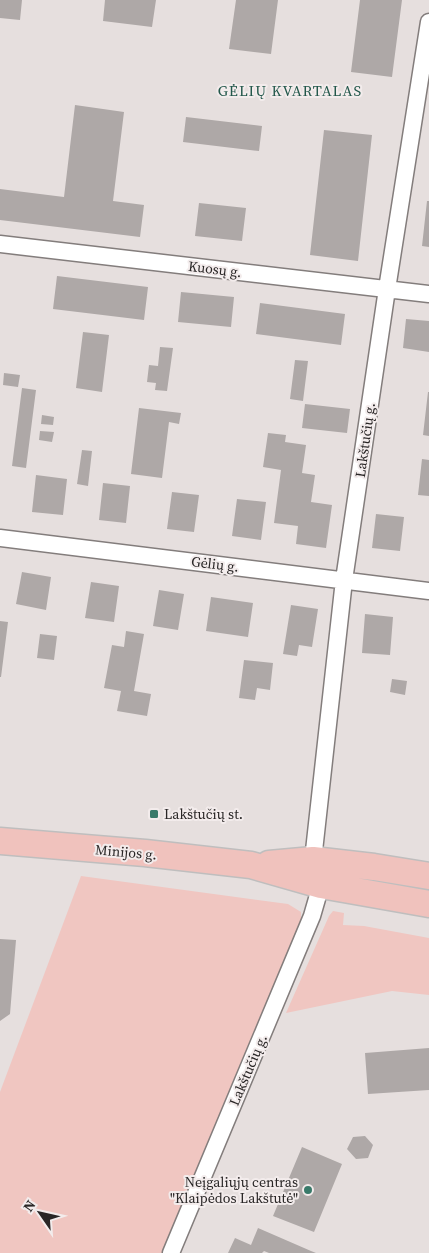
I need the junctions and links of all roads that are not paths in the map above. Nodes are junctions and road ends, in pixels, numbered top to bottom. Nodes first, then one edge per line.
1 (429, 22) edge
2 (0, 244) edge
3 (387, 289) junction
4 (429, 294) edge
5 (0, 538) edge
6 (344, 580) junction
7 (429, 591) edge
8 (0, 842) edge
9 (313, 860) junction
10 (251, 865) junction
11 (429, 876) edge
12 (321, 885) junction
13 (429, 904) edge
14 (171, 1253) edge

1 - 3 street, Lakštučių g.
2 - 3 street, Kuosų g.
3 - 4 street, Kuosų g.
3 - 6 street, Lakštučių g.
5 - 6 street, Gėlių g.
6 - 7 street, Gėlių g.
6 - 9 street, Lakštučių g.
8 - 10 main road, Minijos g.
9 - 10 main road, Minijos g.
9 - 11 main road, Minijos g.
10 - 12 main road, Minijos g.
12 - 13 main road, Minijos g.
12 - 14 street, Lakštučių g.

